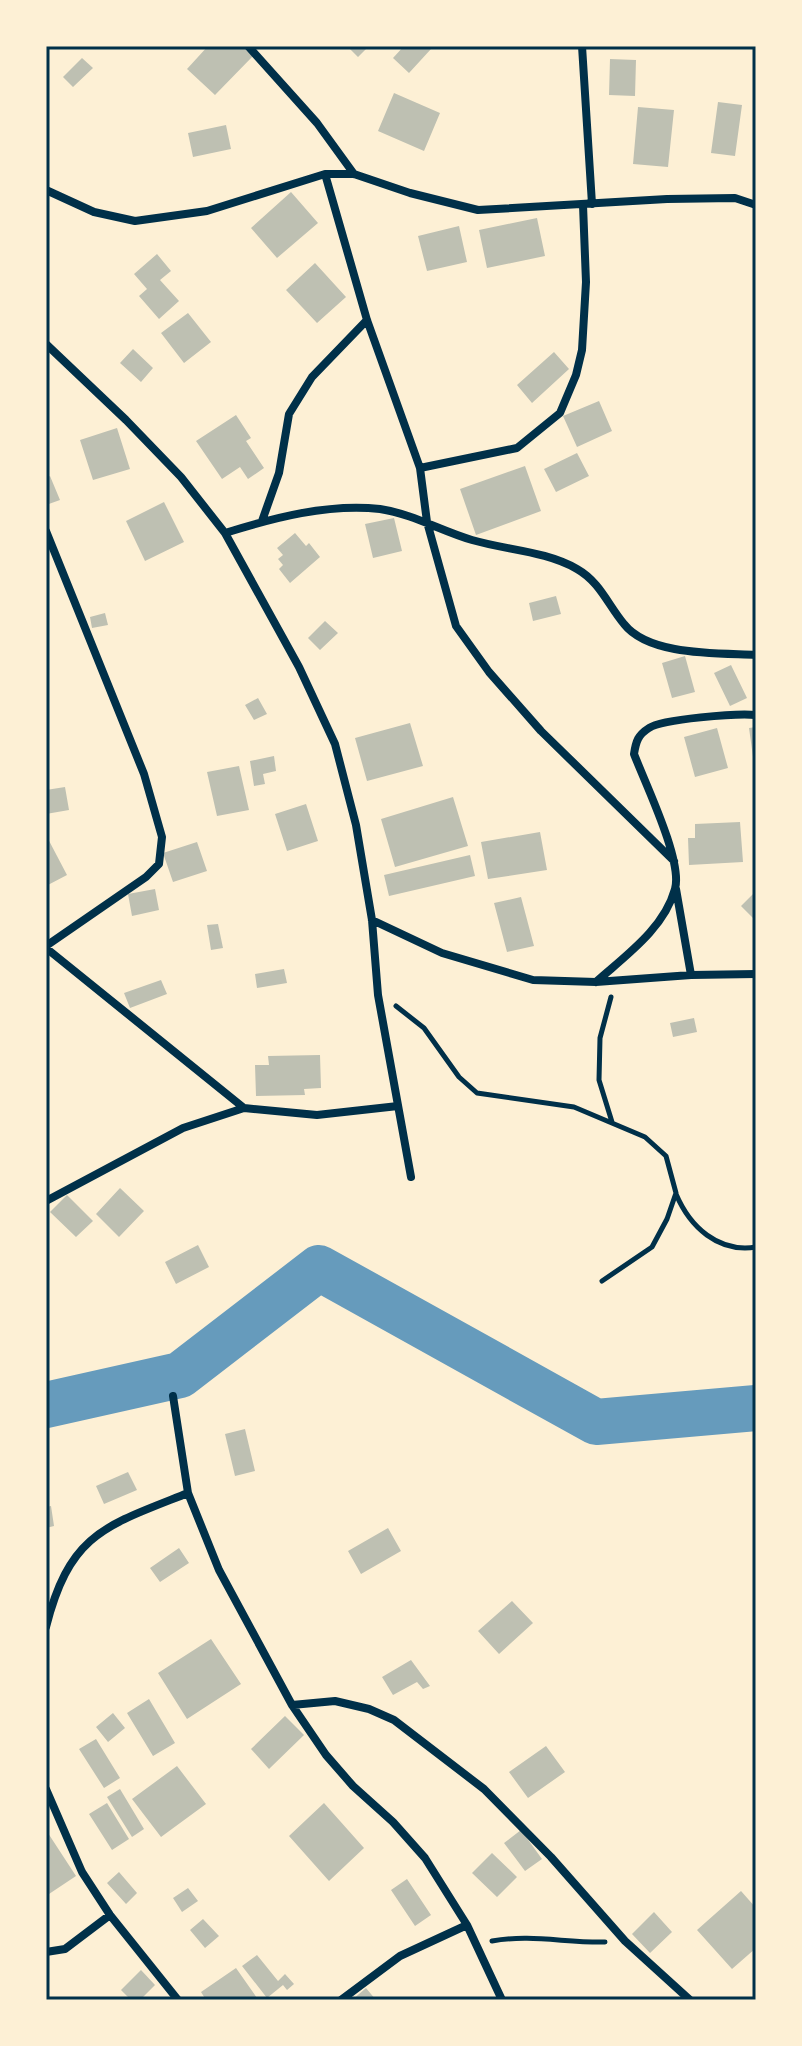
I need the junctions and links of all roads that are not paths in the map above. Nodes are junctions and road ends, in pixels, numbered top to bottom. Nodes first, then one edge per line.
1 (248, 46) edge
2 (582, 46) edge
3 (325, 174) junction
4 (354, 174) junction
5 (46, 190) edge
6 (587, 205) junction
7 (756, 205) edge
8 (367, 320) junction
9 (46, 344) edge
10 (55, 353) junction
11 (46, 358) edge
12 (420, 468) junction
13 (262, 521) junction
14 (427, 522) junction
15 (46, 531) edge
16 (225, 533) junction
17 (756, 655) edge
18 (756, 715) edge
19 (674, 861) junction
20 (676, 887) junction
21 (372, 920) junction
22 (46, 947) edge
23 (756, 974) edge
24 (691, 975) junction
25 (596, 982) junction
26 (398, 1106) junction
27 (244, 1108) junction
28 (411, 1177) dead end
29 (46, 1201) edge
30 (173, 1396) dead end
31 (188, 1493) junction
32 (46, 1627) edge
33 (292, 1705) junction
34 (46, 1789) edge
35 (110, 1915) junction
36 (467, 1925) junction
37 (46, 1952) edge
38 (178, 2000) edge
39 (341, 2000) edge
40 (502, 2000) edge
41 (690, 2000) edge

1 - 4 street
2 - 6 street
3 - 4 street
3 - 5 street
3 - 8 street
4 - 6 street
6 - 7 street
6 - 12 street
8 - 12 street
8 - 13 street
9 - 10 street
10 - 11 street
10 - 16 street
12 - 14 street
13 - 14 street
13 - 16 street
14 - 17 street
14 - 19 street
15 - 22 street
16 - 21 street
18 - 19 street
19 - 20 street
20 - 24 street
20 - 25 street
21 - 25 street
21 - 26 street
22 - 27 street
23 - 24 street
24 - 25 street
26 - 27 street
26 - 28 street
27 - 29 street
30 - 31 street
31 - 32 street
31 - 33 street
33 - 36 street
33 - 41 street
34 - 35 street
35 - 37 street
35 - 38 street
36 - 39 street
36 - 40 street

